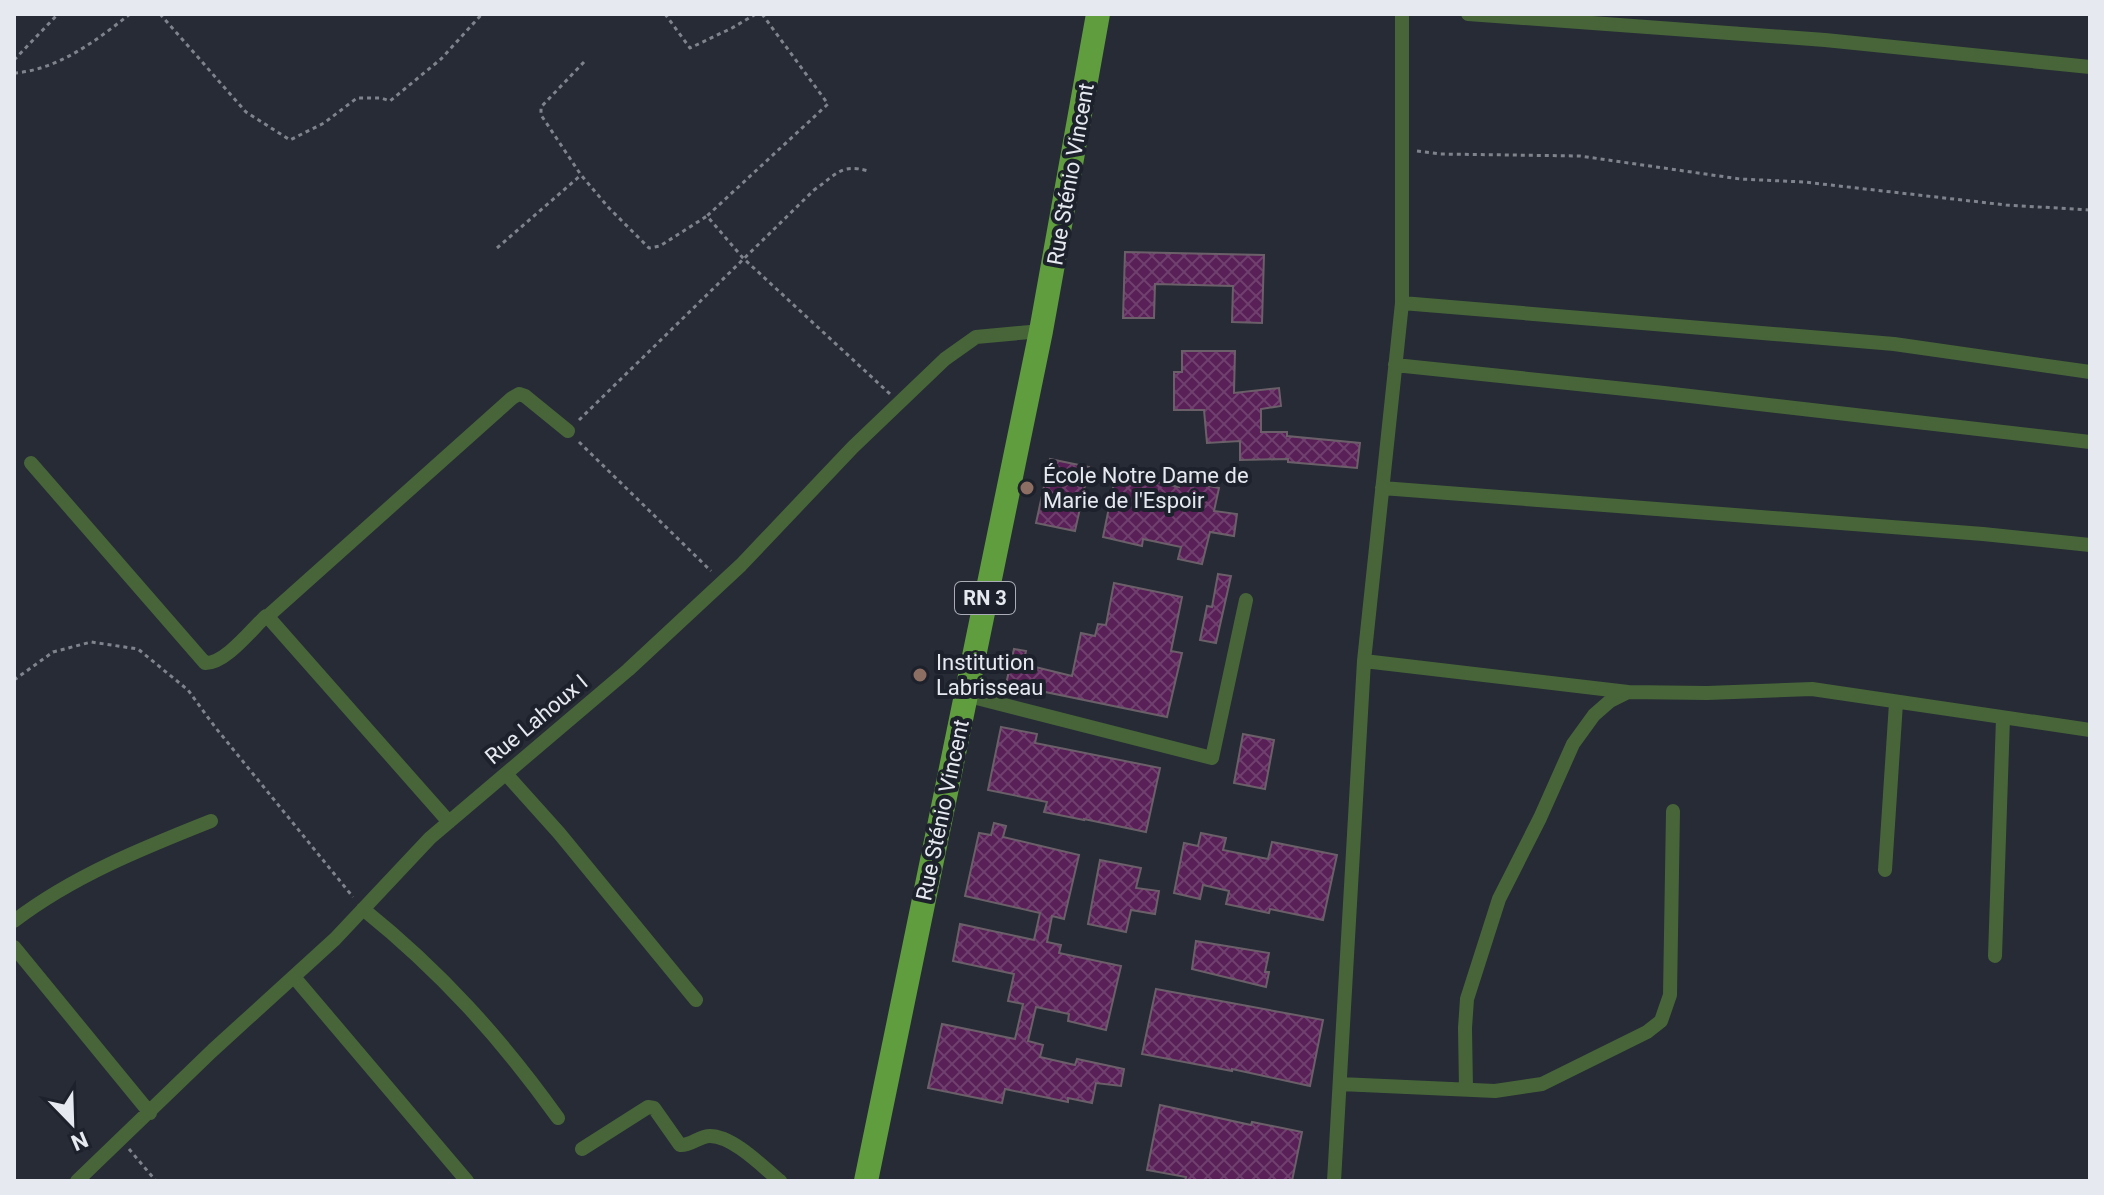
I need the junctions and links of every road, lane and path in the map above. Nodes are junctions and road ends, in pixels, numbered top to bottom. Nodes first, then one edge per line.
1 (58, 14) edge
2 (130, 14) edge
3 (160, 14) edge
4 (482, 14) edge
5 (665, 14) edge
6 (756, 14) edge
7 (762, 14) edge
8 (1098, 14) edge
9 (1402, 14) edge
10 (1468, 14) edge
11 (14, 60) edge
12 (584, 62) dead end
13 (2090, 67) edge
14 (14, 73) edge
15 (1402, 148) junction
16 (868, 171) dead end
17 (581, 175) junction
18 (2090, 210) edge
19 (707, 216) junction
20 (497, 248) dead end
21 (743, 258) junction
22 (1402, 303) junction
23 (1041, 331) junction
24 (1395, 365) junction
25 (2090, 372) edge
26 (899, 403) junction
27 (568, 431) junction
28 (2090, 442) edge
29 (31, 463) dead end
30 (1382, 488) junction
31 (2090, 545) edge
32 (722, 582) junction
33 (1246, 600) dead end
34 (268, 616) junction
35 (1364, 661) junction
36 (14, 680) edge
37 (1628, 692) junction
38 (965, 695) junction
39 (1896, 703) junction
40 (2003, 718) junction
41 (2090, 730) edge
42 (506, 774) junction
43 (1673, 811) dead end
44 (211, 821) dead end
45 (449, 822) junction
46 (1885, 870) dead end
47 (363, 909) junction
48 (14, 921) edge
49 (14, 947) edge
50 (1995, 956) dead end
51 (294, 977) junction
52 (696, 1000) dead end
53 (1340, 1084) junction
54 (1466, 1089) junction
55 (150, 1113) junction
56 (558, 1118) dead end
57 (122, 1140) junction
58 (582, 1149) dead end
59 (77, 1181) edge
60 (156, 1181) edge
61 (467, 1181) edge
62 (780, 1181) edge
63 (866, 1181) edge
64 (1334, 1181) edge

1 - 11 path
2 - 14 path
3 - 4 path
5 - 6 path
7 - 19 path
8 - 23 main road, Rue Sténio Vincent / RN 3
9 - 15 street
10 - 13 street
12 - 17 path
15 - 18 path
15 - 22 street
16 - 21 path
17 - 19 path
17 - 20 path
19 - 21 path
21 - 26 path
21 - 27 path
22 - 24 street
22 - 25 street
23 - 26 street, Rue Lahoux I
23 - 38 main road, Rue Sténio Vincent / RN 3
24 - 28 street
24 - 30 street
26 - 32 street, Rue Lahoux I
27 - 32 path
27 - 34 street
29 - 34 street
30 - 31 street
30 - 35 street
32 - 42 street, Rue Lahoux I
33 - 38 street
34 - 45 street
35 - 37 street
35 - 53 street
36 - 47 path
37 - 39 street
37 - 54 street
38 - 63 main road, Rue Sténio Vincent / RN 3
39 - 40 street
39 - 46 street
40 - 41 street
40 - 50 street
42 - 45 street, Rue Lahoux I
42 - 52 street
43 - 54 street
44 - 48 street
45 - 47 street, Rue Lahoux I
47 - 51 street, Rue Lahoux I
47 - 56 street
49 - 55 street
51 - 55 street, Rue Lahoux I
51 - 61 street
53 - 54 street
53 - 64 street
55 - 57 street, Rue Lahoux I
57 - 59 street, Rue Lahoux I
57 - 60 path
58 - 62 street

